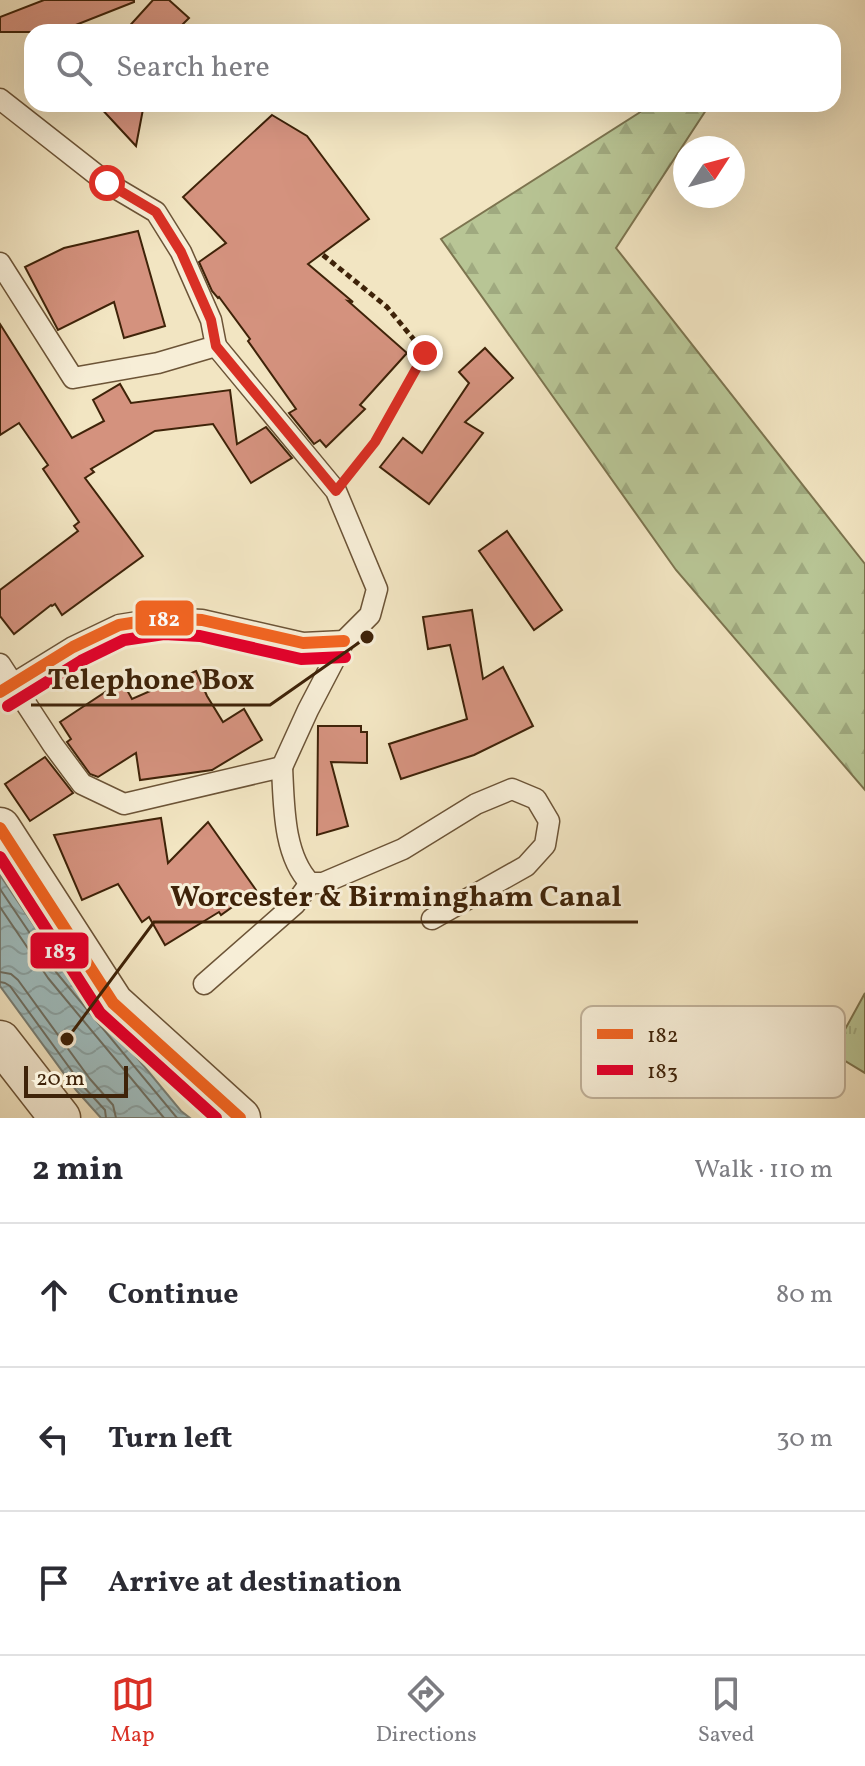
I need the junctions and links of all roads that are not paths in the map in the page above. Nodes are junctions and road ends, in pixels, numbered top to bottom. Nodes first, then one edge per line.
1 (0, 99) edge
2 (0, 263) edge
3 (216, 346) junction
4 (344, 641) junction
5 (0, 664) edge
6 (6, 688) edge
7 (282, 767) junction
8 (0, 828) edge
9 (310, 883) junction
10 (432, 919) dead end
11 (204, 984) dead end
12 (0, 1041) edge
13 (60, 1118) edge
14 (240, 1118) edge

1 - 3 lane
2 - 3 lane
3 - 4 lane
4 - 6 lane
4 - 7 lane
5 - 6 lane
6 - 7 lane
7 - 9 lane
8 - 14 street
9 - 10 lane
9 - 11 lane
12 - 13 street

